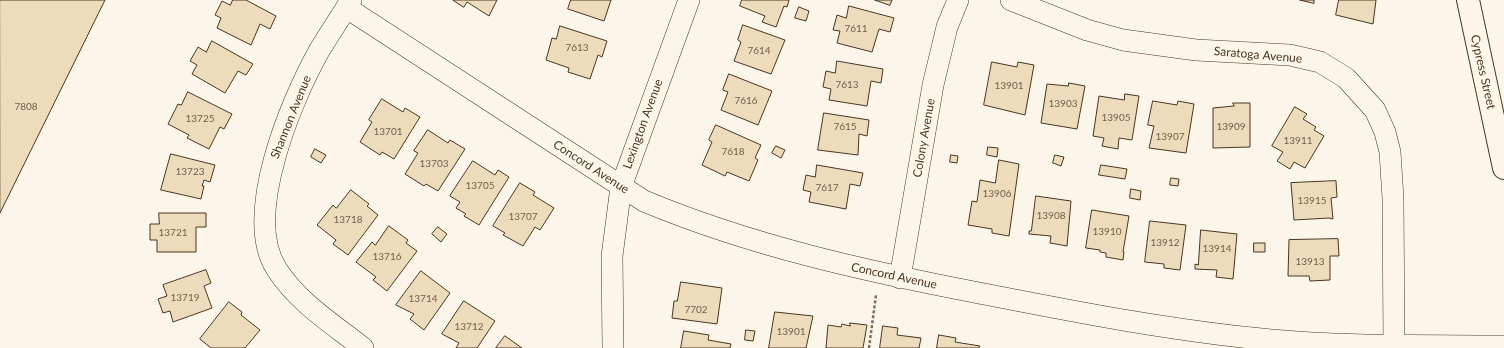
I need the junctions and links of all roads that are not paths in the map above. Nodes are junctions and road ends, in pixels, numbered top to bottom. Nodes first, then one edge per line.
1 (689, 0) edge
2 (958, 0) edge
3 (1010, 0) edge
4 (1468, 0) edge
5 (349, 4) edge
6 (1504, 168) edge
7 (621, 187) junction
8 (900, 278) junction
9 (1394, 345) junction
10 (1504, 346) edge
11 (363, 348) edge
12 (613, 348) edge

1 - 7 street, Lexington Avenue
2 - 8 street, Colony Avenue
3 - 9 street, Saratoga Avenue
4 - 6 street, Cypress Street
5 - 7 street, Concord Avenue
5 - 11 street, Shannon Avenue
7 - 8 street, Concord Avenue
7 - 12 street, Lexington Avenue
8 - 9 street, Concord Avenue
9 - 10 street, Concord Avenue

